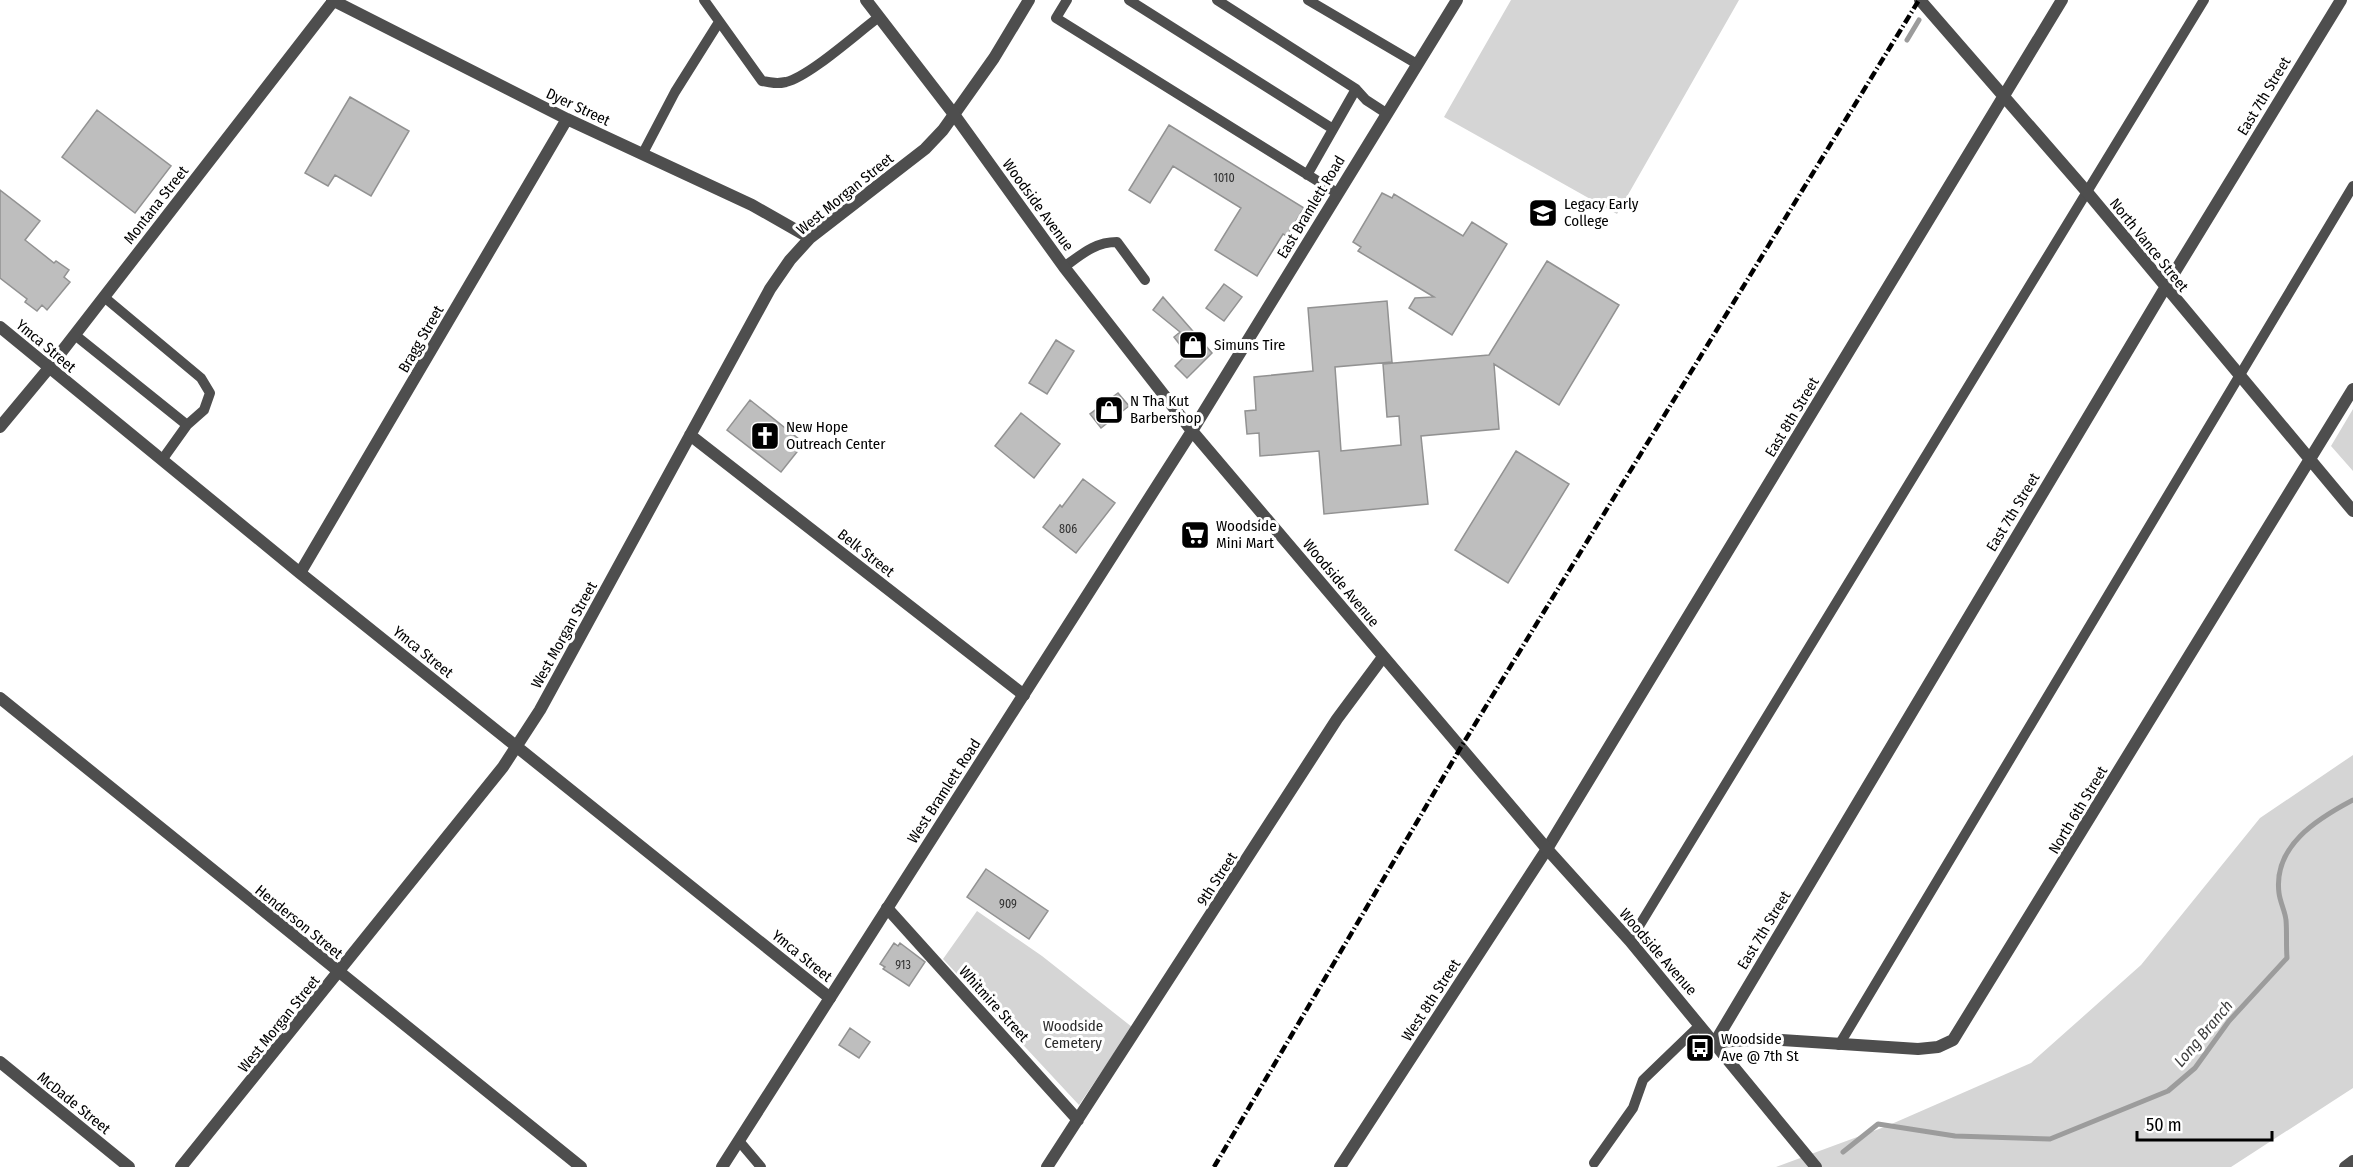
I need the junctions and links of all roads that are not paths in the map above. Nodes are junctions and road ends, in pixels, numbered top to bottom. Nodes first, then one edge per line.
1 (333, 0) edge
2 (704, 0) edge
3 (866, 0) edge
4 (1029, 0) edge
5 (1067, 0) edge
6 (1129, 0) edge
7 (1217, 0) edge
8 (1308, 0) edge
9 (1457, 0) edge
10 (1920, 0) edge
11 (2062, 0) edge
12 (2204, 0) edge
13 (2341, 0) edge
14 (879, 16) junction
15 (719, 22) junction
16 (1417, 64) junction
17 (1356, 89) junction
18 (2004, 98) junction
19 (953, 113) junction
20 (1386, 113) junction
21 (567, 119) junction
22 (1333, 129) junction
23 (643, 153) junction
24 (1307, 175) junction
25 (2353, 186) edge
26 (2087, 192) junction
27 (1337, 193) junction
28 (810, 238) junction
29 (1064, 267) junction
30 (1145, 280) dead end
31 (2164, 288) junction
32 (104, 297) junction
33 (0, 327) edge
34 (75, 335) junction
35 (49, 368) junction
36 (2239, 375) junction
37 (2353, 389) edge
38 (187, 425) junction
39 (0, 427) edge
40 (1192, 431) junction
41 (690, 435) junction
42 (162, 460) junction
43 (2309, 461) junction
44 (2353, 511) edge
45 (300, 573) junction
46 (1383, 657) junction
47 (1024, 695) junction
48 (0, 698) edge
49 (516, 746) junction
50 (1547, 849) junction
51 (887, 909) junction
52 (1630, 941) junction
53 (339, 973) junction
54 (830, 998) junction
55 (1701, 1025) junction
56 (1715, 1042) junction
57 (1839, 1045) junction
58 (0, 1062) edge
59 (1078, 1120) junction
60 (739, 1141) junction
61 (2353, 1161) edge
62 (1594, 1163) dead end
63 (129, 1167) edge
64 (182, 1167) edge
65 (581, 1167) edge
66 (722, 1167) edge
67 (761, 1167) edge
68 (1047, 1167) edge
69 (1340, 1167) edge
70 (1816, 1167) edge
71 (2345, 1167) edge

1 - 21 street, Dyer Street
1 - 32 street, Montana Street
2 - 15 lane
3 - 14 street, Woodside Avenue
4 - 19 street, West Morgan Street
5 - 24 lane
6 - 22 lane
7 - 17 lane
8 - 16 lane
9 - 16 street, East Bramlett Road
10 - 18 street, North Vance Street
11 - 18 street, East 8th Street
12 - 26 lane
13 - 31 street, East 7th Street
14 - 15 lane
14 - 19 street, Woodside Avenue
15 - 23 lane
16 - 20 street, East Bramlett Road
17 - 20 lane
17 - 22 lane
18 - 26 street, North Vance Street
18 - 50 street, East 8th Street
19 - 28 street, West Morgan Street
19 - 29 street, Woodside Avenue
20 - 27 street, East Bramlett Road
21 - 23 street, Dyer Street
21 - 45 street, Bragg Street
22 - 24 lane
23 - 28 street, Dyer Street
24 - 27 lane
25 - 36 lane
26 - 31 street, North Vance Street
26 - 52 lane
27 - 40 street, East Bramlett Road
28 - 41 street, West Morgan Street
29 - 30 lane
29 - 40 street, Woodside Avenue
31 - 36 street, North Vance Street
31 - 56 street, East 7th Street
32 - 34 street, Montana Street
32 - 38 lane
33 - 35 street, Ymca Street
34 - 35 street, Montana Street
34 - 38 lane
35 - 39 street, Montana Street
35 - 42 street, Ymca Street
36 - 43 street, North Vance Street
36 - 57 lane
37 - 43 street, North 6th Street
38 - 42 lane
40 - 46 street, Woodside Avenue
40 - 47 street, West Bramlett Road
41 - 47 street, Belk Street
41 - 49 street, West Morgan Street
42 - 45 street, Ymca Street
43 - 44 street, North Vance Street
43 - 57 street, North 6th Street
45 - 49 street, Ymca Street
46 - 50 street, Woodside Avenue
46 - 59 street, 9th Street
47 - 51 street, West Bramlett Road
48 - 53 street, Henderson Street
49 - 53 street, West Morgan Street
49 - 54 street, Ymca Street
50 - 52 street, Woodside Avenue
50 - 69 street, West 8th Street
51 - 54 street, West Bramlett Road
51 - 59 street, Whitmire Street
52 - 55 street, Woodside Avenue
53 - 64 street, West Morgan Street
53 - 65 street, Henderson Street
54 - 60 street, West Bramlett Road
55 - 56 street, Woodside Avenue
55 - 62 lane
56 - 57 street, North 6th Street
56 - 70 street, Woodside Avenue
58 - 63 street, McDade Street
59 - 68 street, 9th Street
60 - 66 street, West Bramlett Road
60 - 67 lane
61 - 71 street

